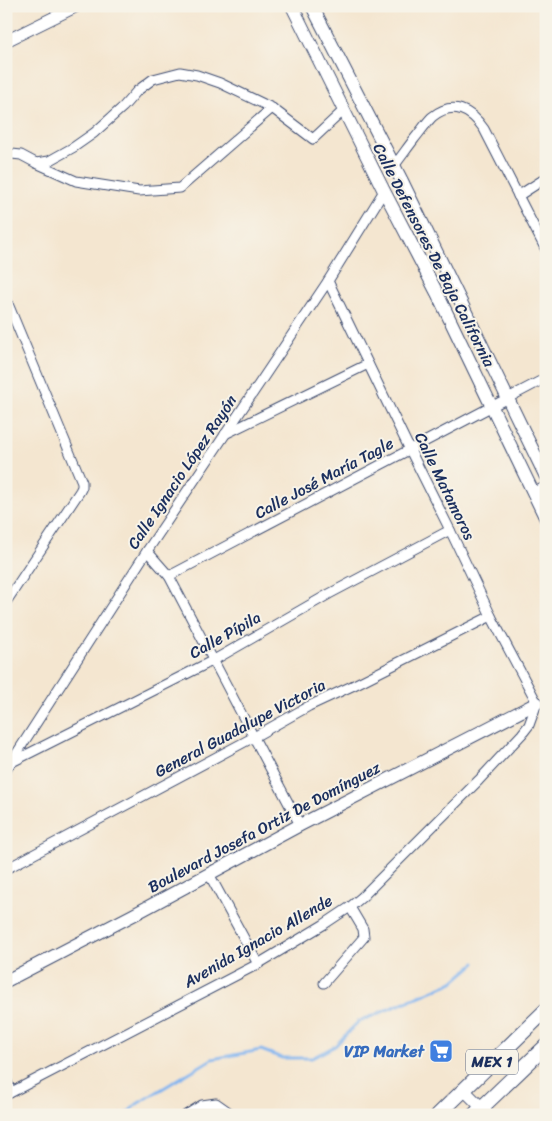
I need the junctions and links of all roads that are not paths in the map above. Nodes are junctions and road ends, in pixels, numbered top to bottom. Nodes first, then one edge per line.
1 (77, 6) edge
2 (292, 6) edge
3 (312, 6) edge
4 (6, 41) edge
5 (272, 108) junction
6 (344, 110) junction
7 (6, 155) edge
8 (36, 163) junction
9 (394, 166) junction
10 (546, 178) edge
11 (403, 183) junction
12 (384, 191) junction
13 (518, 196) junction
14 (546, 250) edge
15 (328, 281) junction
16 (6, 299) edge
17 (368, 364) junction
18 (546, 378) edge
19 (508, 398) junction
20 (492, 407) junction
21 (225, 434) junction
22 (410, 450) junction
23 (546, 477) edge
24 (546, 487) edge
25 (534, 494) junction
26 (546, 518) edge
27 (450, 530) junction
28 (147, 551) junction
29 (169, 576) junction
30 (6, 602) edge
31 (491, 616) junction
32 (214, 660) junction
33 (541, 701) edge
34 (254, 737) junction
35 (12, 762) junction
36 (6, 770) edge
37 (300, 825) junction
38 (6, 869) edge
39 (209, 874) junction
40 (350, 907) junction
41 (258, 964) junction
42 (6, 981) edge
43 (324, 983) dead end
44 (546, 1010) edge
45 (546, 1046) edge
46 (6, 1079) edge
47 (464, 1090) junction
48 (9, 1093) edge
49 (482, 1112) edge
50 (186, 1115) edge
51 (233, 1115) edge
52 (438, 1115) edge

1 - 4 street
2 - 6 main road, Calle Defensores De Baja California
3 - 9 main road, Calle Defensores De Baja California
5 - 6 street
5 - 8 street
5 - 8 street
6 - 12 main road, Calle Defensores De Baja California
7 - 8 street
9 - 11 main road, Calle Defensores De Baja California
9 - 13 street
10 - 13 street
11 - 12 main road
11 - 19 main road, Calle Defensores De Baja California
12 - 15 street, Calle Ignacio López Rayón
12 - 20 main road, Calle Defensores De Baja California
13 - 14 street
15 - 17 street, Calle Matamoros
15 - 21 street, Calle Ignacio López Rayón
16 - 30 street
17 - 21 street
17 - 22 street, Calle Matamoros
18 - 19 street
19 - 20 street
19 - 23 main road, Calle Defensores De Baja California
20 - 22 street, Calle José María Tagle
20 - 25 main road, Calle Defensores De Baja California
21 - 28 street, Calle Ignacio López Rayón
22 - 27 street, Calle Matamoros
22 - 29 street, Calle José María Tagle
24 - 25 street
25 - 26 main road, Calle Defensores De Baja California
27 - 31 street, Calle Matamoros
27 - 32 street, Calle Pípila
28 - 29 street
28 - 35 street, Calle Ignacio López Rayón
29 - 32 street
31 - 33 street, Calle Matamoros
31 - 34 street, General Guadalupe Victoria
32 - 34 street
32 - 35 street, Calle Pípila
33 - 37 main road, Boulevard Josefa Ortiz De Domínguez
33 - 40 street, Avenida Ignacio Allende
34 - 37 street
34 - 38 street, General Guadalupe Victoria
35 - 36 street, Calle Ignacio López Rayón
37 - 39 main road, Boulevard Josefa Ortiz De Domínguez
39 - 41 street
39 - 42 main road, Boulevard Josefa Ortiz De Domínguez
40 - 41 street, Avenida Ignacio Allende
40 - 43 street
41 - 48 street, Avenida Ignacio Allende
44 - 47 highway, MEX 1
45 - 49 highway, MEX 1
46 - 48 street
47 - 49 street
47 - 52 highway, MEX 1
50 - 51 street

